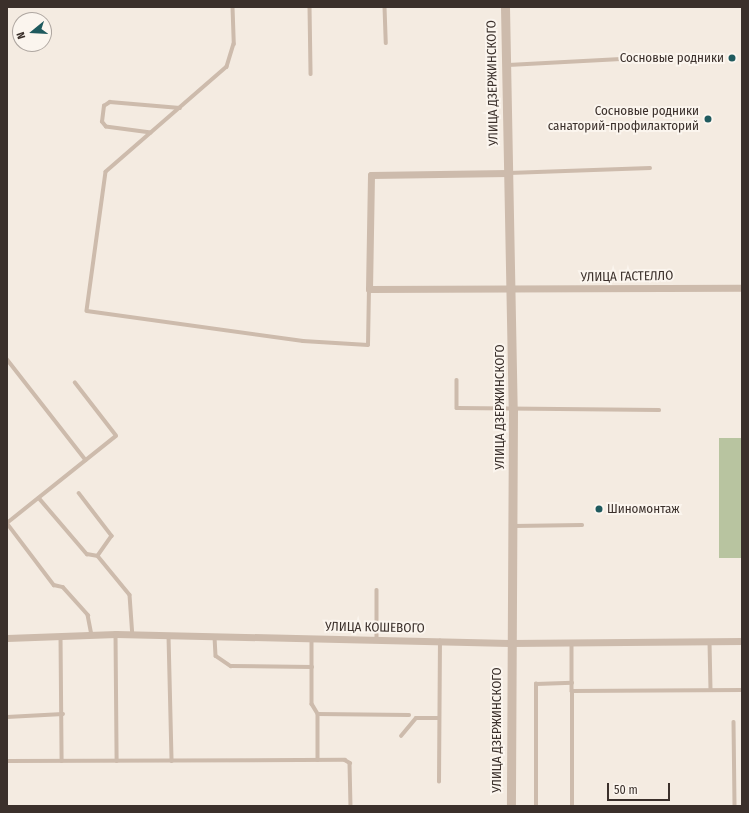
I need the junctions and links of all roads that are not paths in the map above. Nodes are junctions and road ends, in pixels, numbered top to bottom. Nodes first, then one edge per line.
1 (233, 7) edge
2 (310, 7) edge
3 (385, 7) edge
4 (505, 7) edge
5 (386, 43) dead end
6 (621, 59) dead end
7 (506, 65) junction
8 (311, 74) dead end
9 (180, 108) junction
10 (151, 133) junction
11 (650, 168) dead end
12 (508, 172) junction
13 (742, 288) edge
14 (369, 290) junction
15 (512, 291) junction
16 (7, 359) edge
17 (457, 380) dead end
18 (75, 383) dead end
19 (513, 409) junction
20 (659, 410) dead end
21 (86, 460) junction
22 (80, 493) dead end
23 (39, 498) junction
24 (7, 523) edge
25 (582, 525) dead end
26 (513, 526) junction
27 (98, 556) junction
28 (377, 590) dead end
29 (116, 634) junction
30 (92, 635) junction
31 (133, 635) junction
32 (60, 636) junction
33 (169, 636) junction
34 (215, 636) junction
35 (7, 638) edge
36 (312, 638) junction
37 (377, 640) junction
38 (440, 641) junction
39 (710, 641) junction
40 (742, 641) edge
41 (572, 642) junction
42 (510, 643) junction
43 (312, 667) junction
44 (572, 683) junction
45 (711, 690) junction
46 (742, 690) edge
47 (572, 691) junction
48 (63, 714) junction
49 (318, 714) junction
50 (409, 715) dead end
51 (7, 717) edge
52 (439, 718) junction
53 (734, 722) dead end
54 (401, 736) dead end
55 (318, 760) junction
56 (7, 761) edge
57 (62, 761) junction
58 (117, 761) junction
59 (172, 761) junction
60 (438, 782) dead end
61 (352, 806) edge
62 (511, 806) edge
63 (536, 806) edge
64 (572, 806) edge
65 (735, 806) edge

1 - 9 lane
2 - 8 lane
3 - 5 lane
4 - 7 street, УЛИЦА ДЗЕРЖИНСКОГО
6 - 7 lane
7 - 12 street, УЛИЦА ДЗЕРЖИНСКОГО
9 - 10 lane
9 - 10 lane
10 - 14 lane
11 - 12 lane
12 - 14 street
12 - 15 street, УЛИЦА ДЗЕРЖИНСКОГО
13 - 15 street, УЛИЦА ГАСТЕЛЛО
14 - 15 street, УЛИЦА ГАСТЕЛЛО
15 - 19 street, УЛИЦА ДЗЕРЖИНСКОГО
16 - 21 lane
17 - 19 lane
18 - 21 lane
19 - 20 lane
19 - 26 street, УЛИЦА ДЗЕРЖИНСКОГО
21 - 23 lane
22 - 27 lane
23 - 24 lane
23 - 27 lane
24 - 30 lane
25 - 26 lane
26 - 42 street, УЛИЦА ДЗЕРЖИНСКОГО
27 - 31 lane
28 - 37 lane
29 - 30 street, УЛИЦА КОШЕВОГО
29 - 31 street, УЛИЦА КОШЕВОГО
29 - 58 lane
30 - 32 street, УЛИЦА КОШЕВОГО
31 - 33 street, УЛИЦА КОШЕВОГО
32 - 35 street, УЛИЦА КОШЕВОГО
32 - 48 lane
33 - 34 street, УЛИЦА КОШЕВОГО
33 - 59 lane
34 - 36 street, УЛИЦА КОШЕВОГО
34 - 43 lane
36 - 37 street, УЛИЦА КОШЕВОГО
36 - 43 lane
37 - 38 street, УЛИЦА КОШЕВОГО
38 - 42 street, УЛИЦА КОШЕВОГО
38 - 52 lane
39 - 40 street, УЛИЦА КОШЕВОГО
39 - 41 street, УЛИЦА КОШЕВОГО
39 - 45 lane
41 - 42 street, УЛИЦА КОШЕВОГО
41 - 44 lane
42 - 62 street, УЛИЦА ДЗЕРЖИНСКОГО
43 - 49 lane
44 - 47 lane
44 - 63 lane
45 - 46 lane
45 - 47 lane
47 - 64 lane
48 - 51 lane
48 - 57 lane
49 - 50 lane
49 - 55 lane
52 - 54 lane
52 - 60 lane
53 - 65 lane
55 - 59 lane
55 - 61 lane
56 - 57 lane
57 - 58 lane
58 - 59 lane

